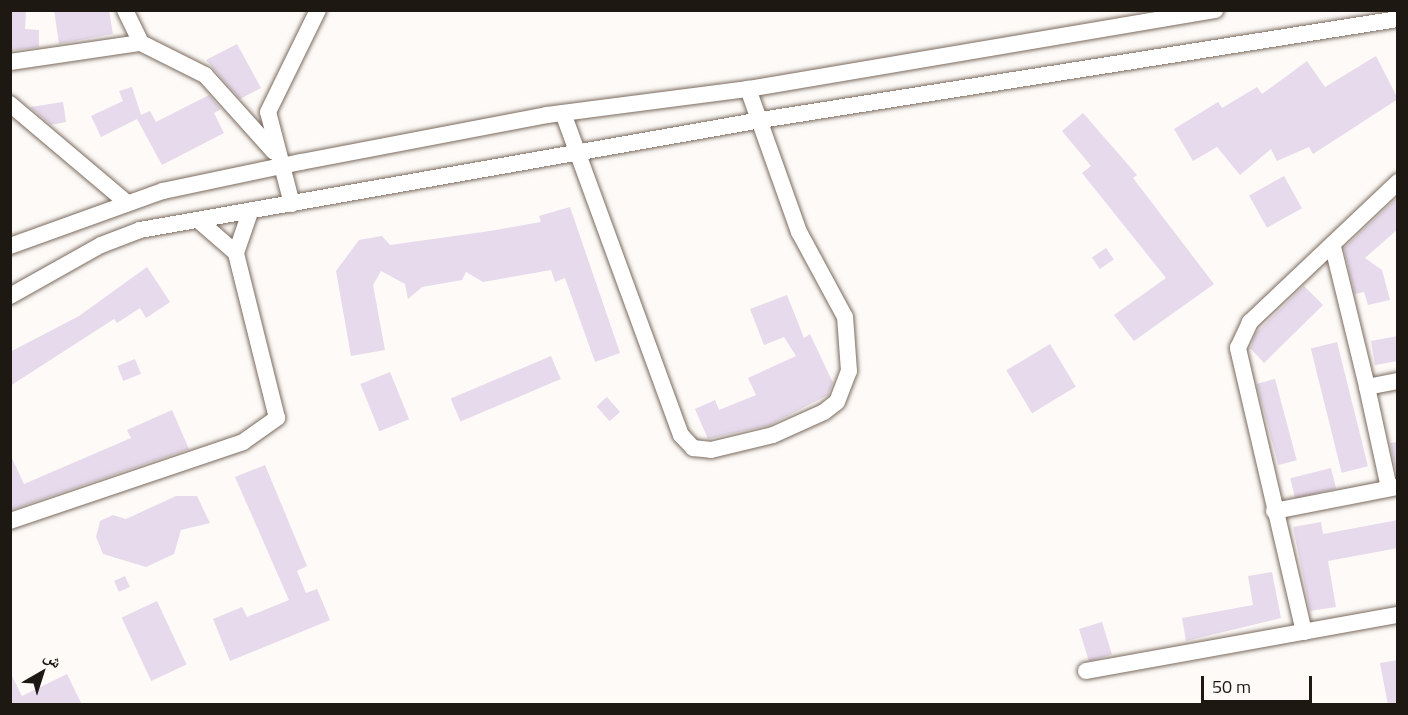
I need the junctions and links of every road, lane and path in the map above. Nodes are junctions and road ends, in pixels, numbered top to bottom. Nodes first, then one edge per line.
1 (125, 10) edge
2 (318, 10) edge
3 (1215, 10) edge
4 (1398, 19) edge
5 (141, 43) junction
6 (10, 62) edge
7 (748, 89) junction
8 (10, 104) edge
9 (563, 113) junction
10 (761, 120) junction
11 (575, 152) junction
12 (278, 159) junction
13 (1398, 182) edge
14 (127, 203) junction
15 (292, 204) junction
16 (250, 212) junction
17 (198, 220) junction
18 (10, 246) edge
19 (1333, 246) junction
20 (236, 253) junction
21 (10, 296) edge
22 (1398, 381) edge
23 (1367, 387) junction
24 (1393, 488) edge
25 (1274, 511) junction
26 (10, 521) edge
27 (1398, 615) edge
28 (1304, 632) junction
29 (1086, 671) dead end

1 - 5 street
2 - 12 street
3 - 7 street
4 - 10 street
5 - 6 street
5 - 12 street
7 - 9 street
7 - 10 street
8 - 14 street
9 - 11 street
9 - 12 street
10 - 11 street
10 - 11 street
11 - 15 street
12 - 14 street
12 - 15 street
13 - 19 street
14 - 18 street
15 - 16 street
16 - 17 street
16 - 20 street
17 - 20 street
17 - 21 street
19 - 23 street
19 - 25 street
20 - 26 street
22 - 23 street
23 - 24 street
24 - 25 street
25 - 28 street
27 - 28 street
28 - 29 street

